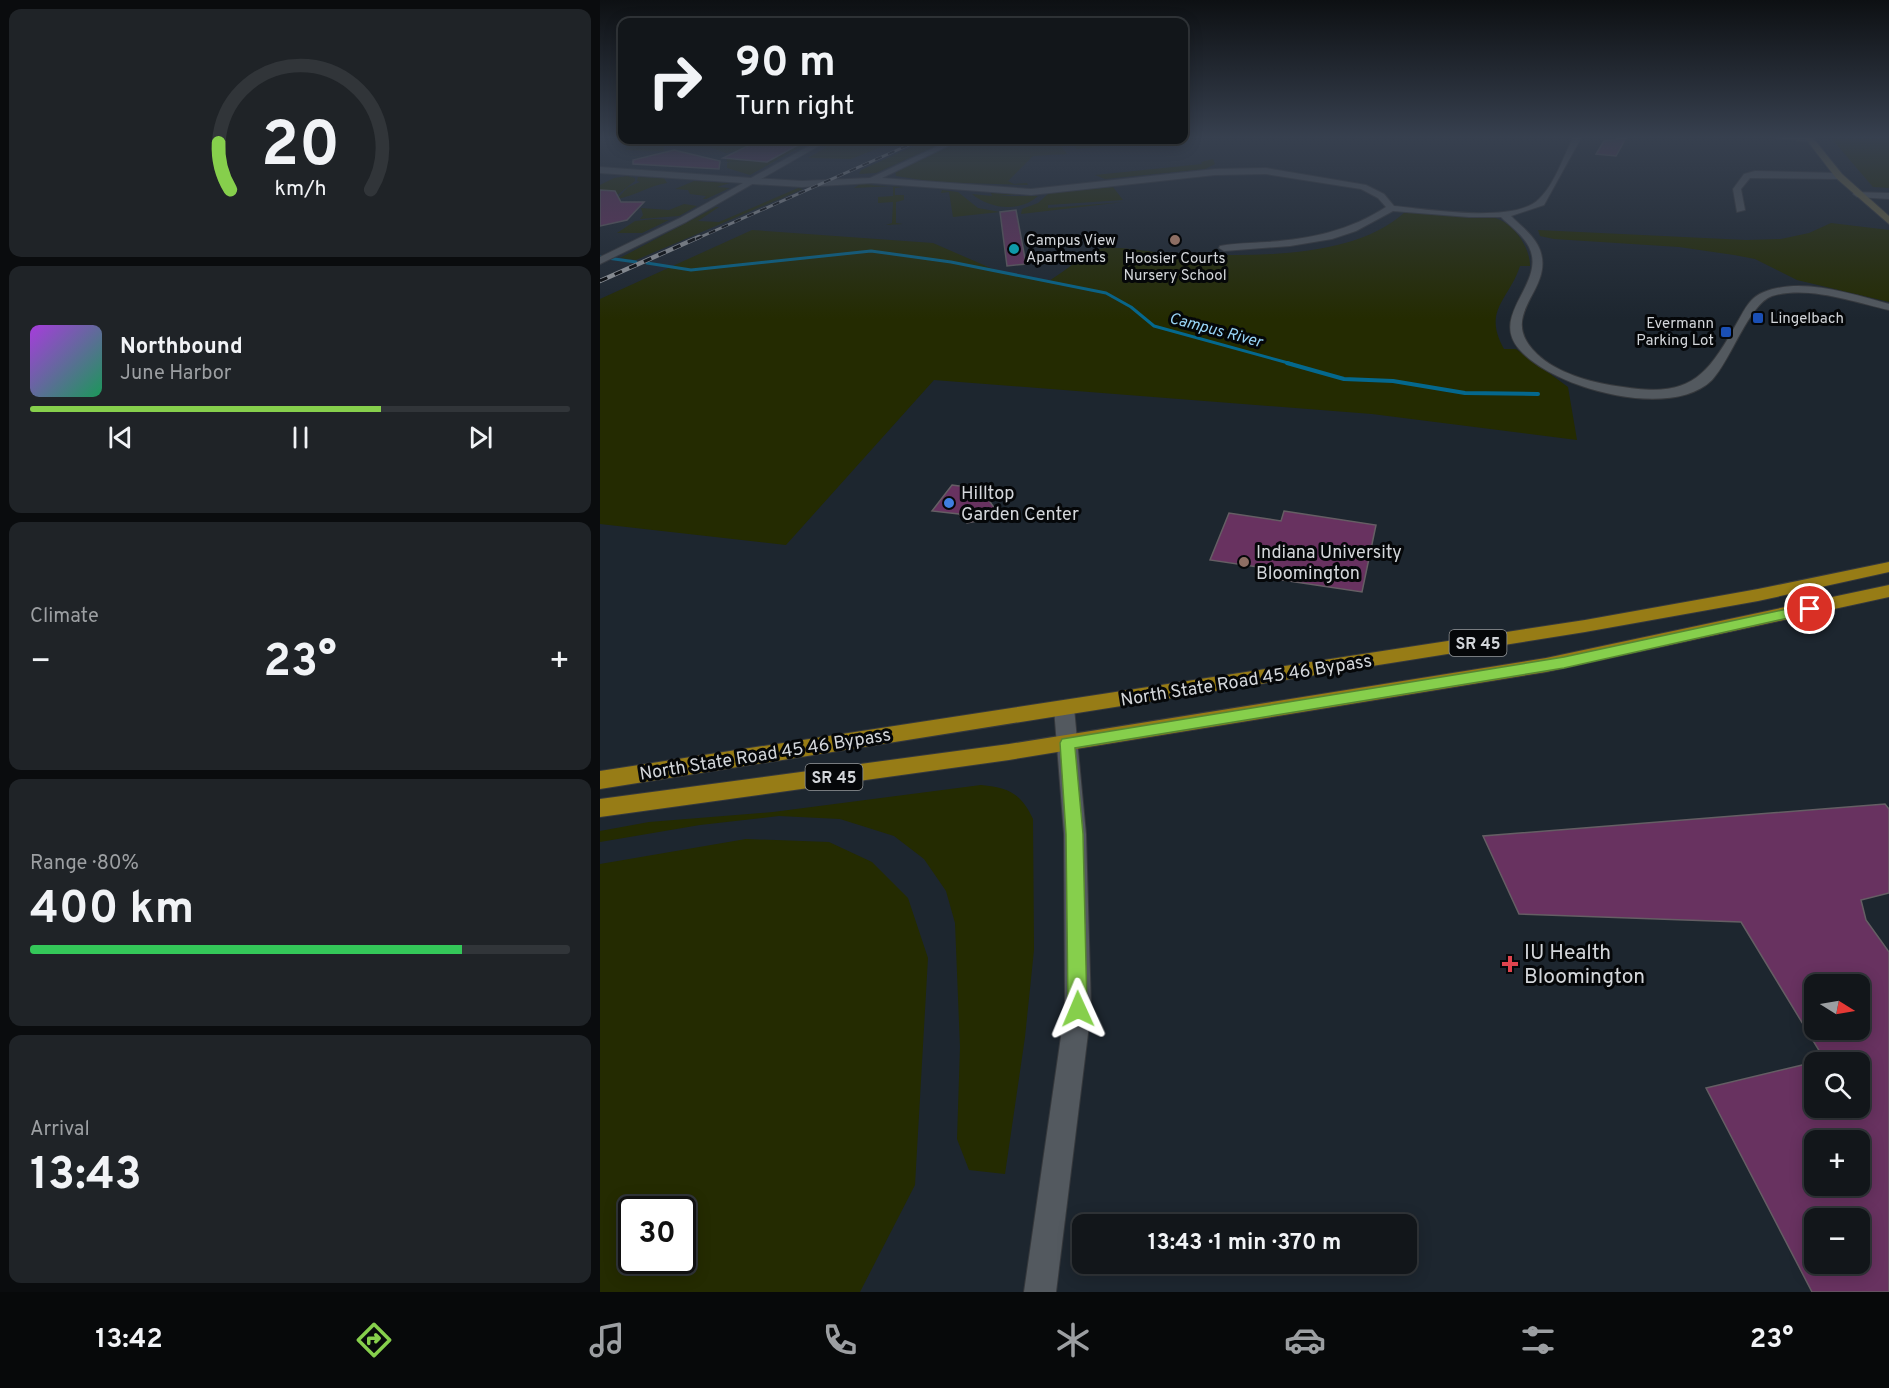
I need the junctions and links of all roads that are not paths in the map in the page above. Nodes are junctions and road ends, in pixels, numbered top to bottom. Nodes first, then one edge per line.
1 (722, 198) edge
2 (1383, 198) edge
3 (1544, 198) edge
4 (1738, 198) edge
5 (1862, 198) edge
6 (1391, 208) junction
7 (1740, 210) dead end
8 (1504, 214) junction
9 (1889, 220) edge
10 (1224, 248) dead end
11 (606, 258) edge
12 (1889, 307) edge
13 (1889, 567) edge
14 (1889, 591) edge
15 (1064, 708) junction
16 (1067, 743) junction
17 (600, 780) edge
18 (600, 808) edge
19 (1040, 1292) edge

1 - 11 street
2 - 6 street
3 - 8 street
4 - 7 street
5 - 9 main road
6 - 8 street
6 - 10 street
8 - 12 street
13 - 15 highway, North State Road 45 46 Bypass / SR 45
14 - 16 highway, SR 45
15 - 16 street
15 - 17 highway, North State Road 45 46 Bypass / SR 45
16 - 18 highway, North State Road 45 46 Bypass / SR 45
16 - 19 street

